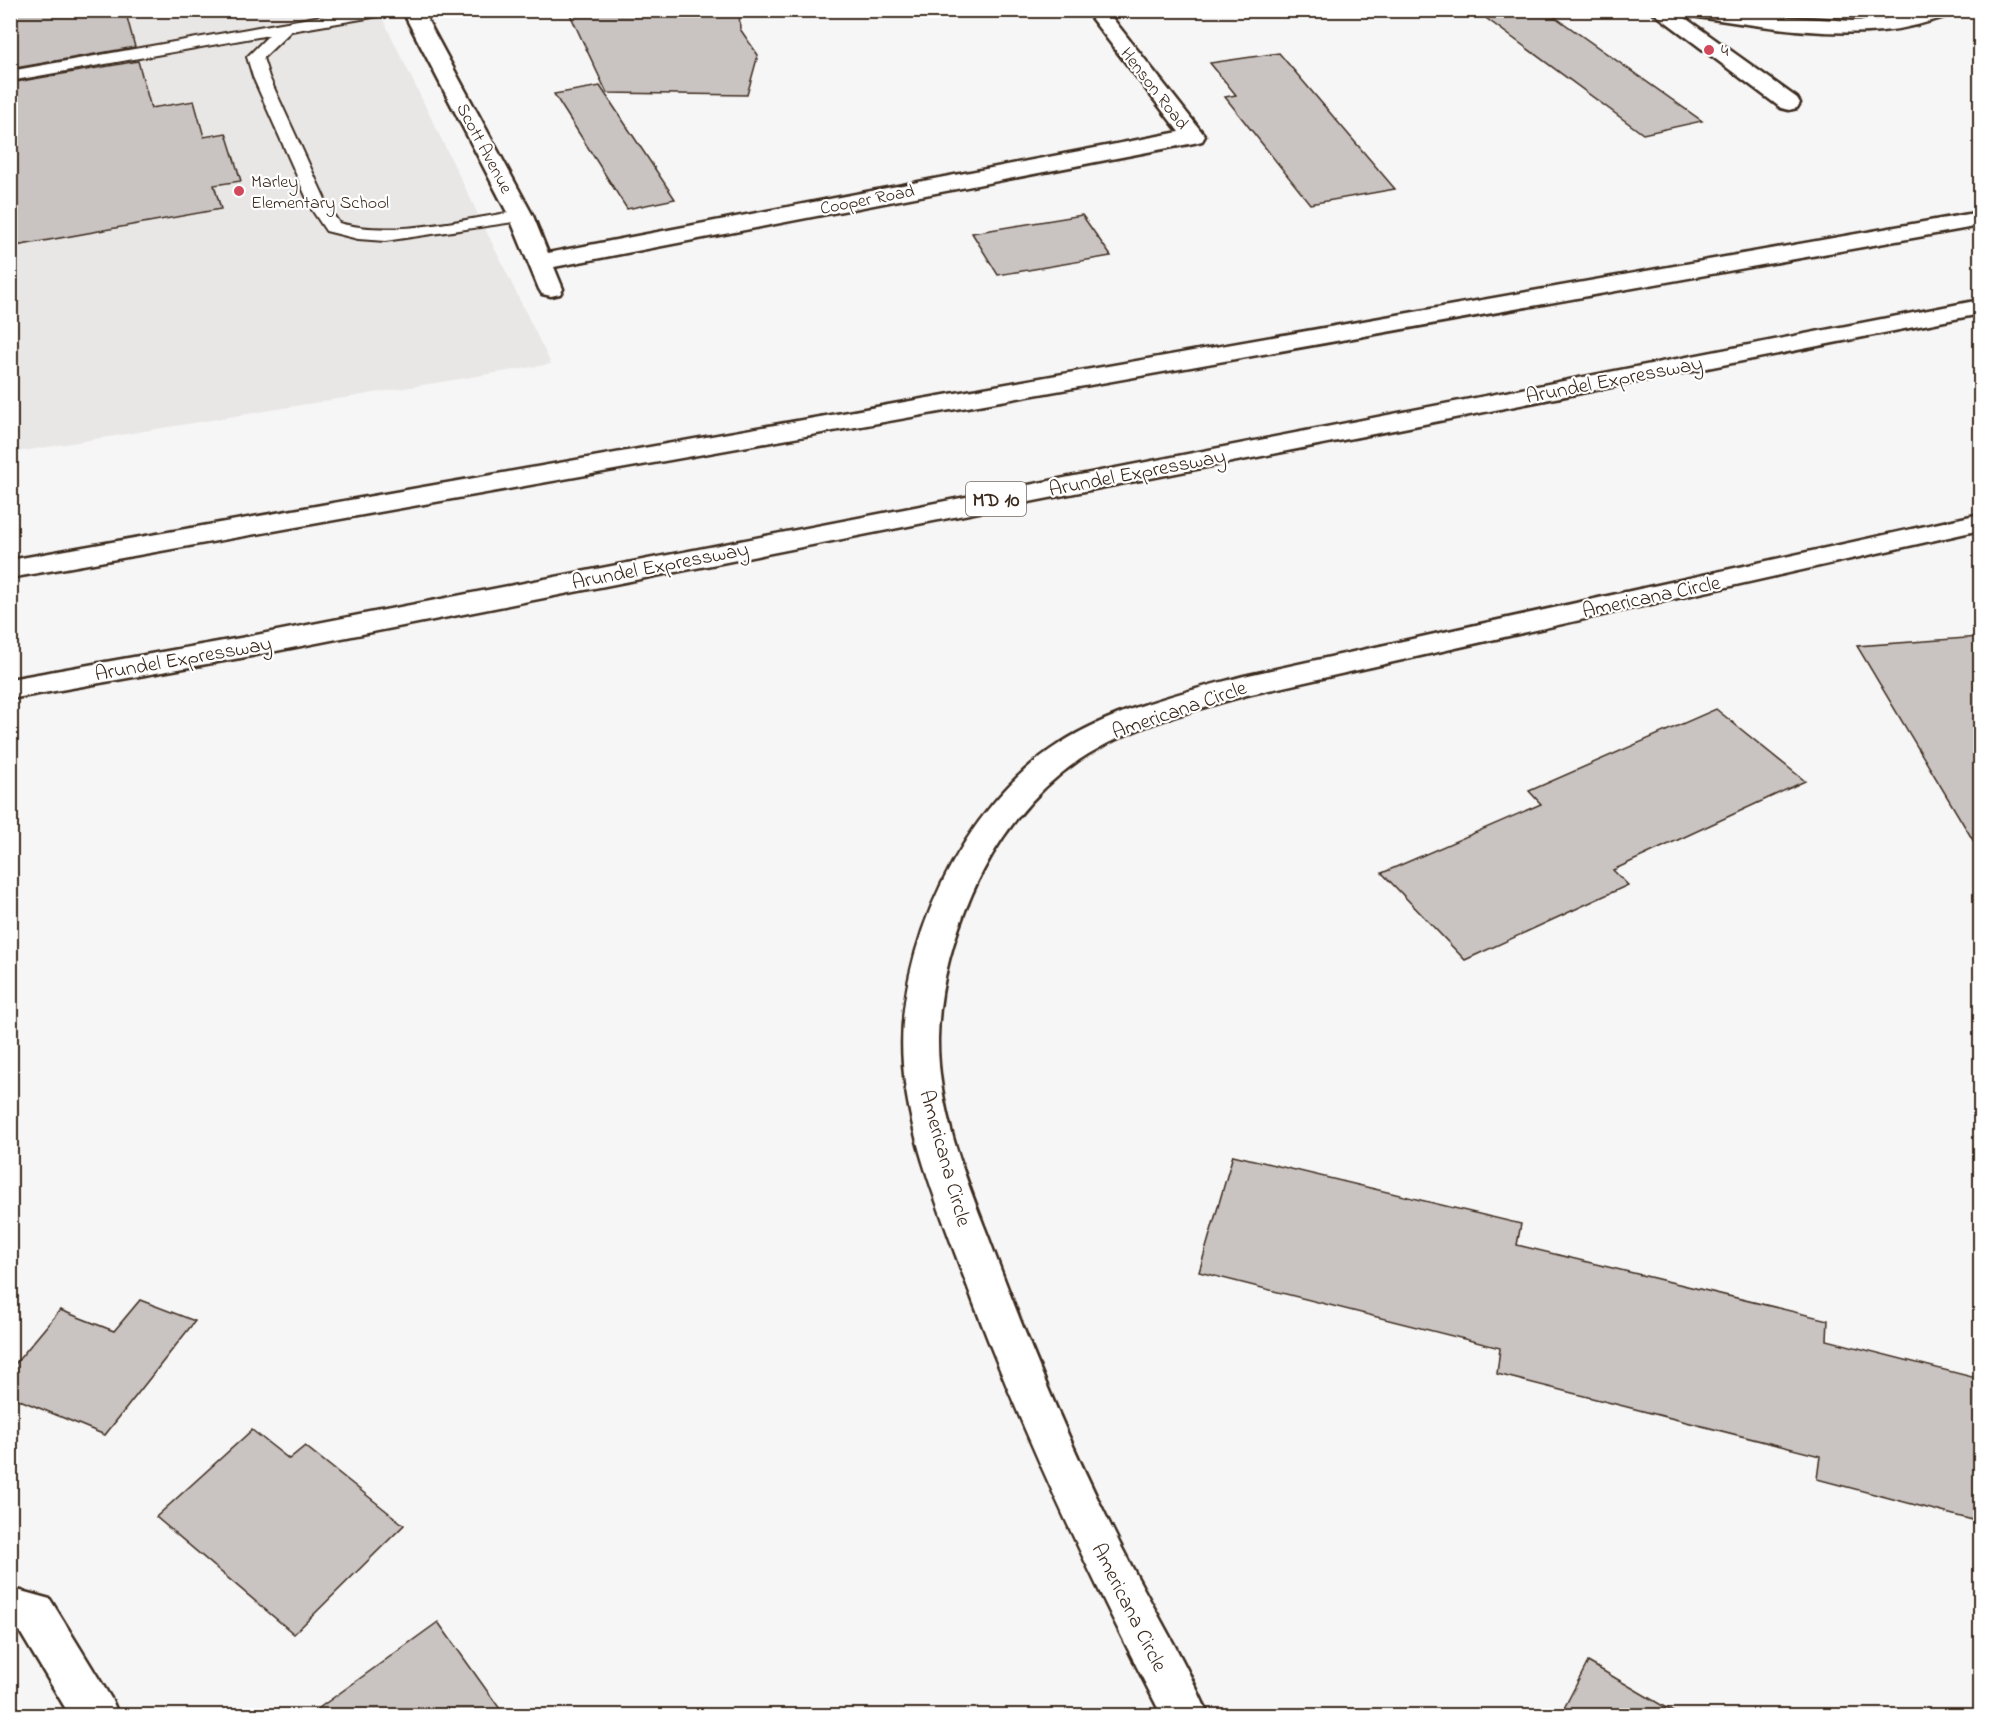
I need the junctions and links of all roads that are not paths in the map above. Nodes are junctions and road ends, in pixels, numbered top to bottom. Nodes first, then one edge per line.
1 (385, 10) edge
2 (412, 10) edge
3 (1095, 10) edge
4 (1660, 10) edge
5 (1692, 10) edge
6 (1947, 10) edge
7 (284, 30) junction
8 (10, 76) edge
9 (1789, 103) dead end
10 (1194, 136) joint
11 (521, 216) junction
12 (1980, 219) edge
13 (540, 262) junction
14 (551, 289) dead end
15 (1980, 307) edge
16 (1980, 522) edge
17 (10, 569) edge
18 (10, 689) edge
19 (10, 1609) edge
20 (96, 1716) edge
21 (1186, 1716) edge

1 - 7 lane
2 - 11 main road, Scott Avenue
3 - 10 main road, Henson Road
4 - 9 main road
5 - 6 main road
7 - 8 lane
7 - 11 lane
10 - 13 main road, Cooper Road
11 - 13 main road, Scott Avenue
12 - 17 main road
13 - 14 main road, Scott Avenue
15 - 18 main road, Arundel Expressway / MD 10
16 - 21 main road, Americana Circle
19 - 20 main road

